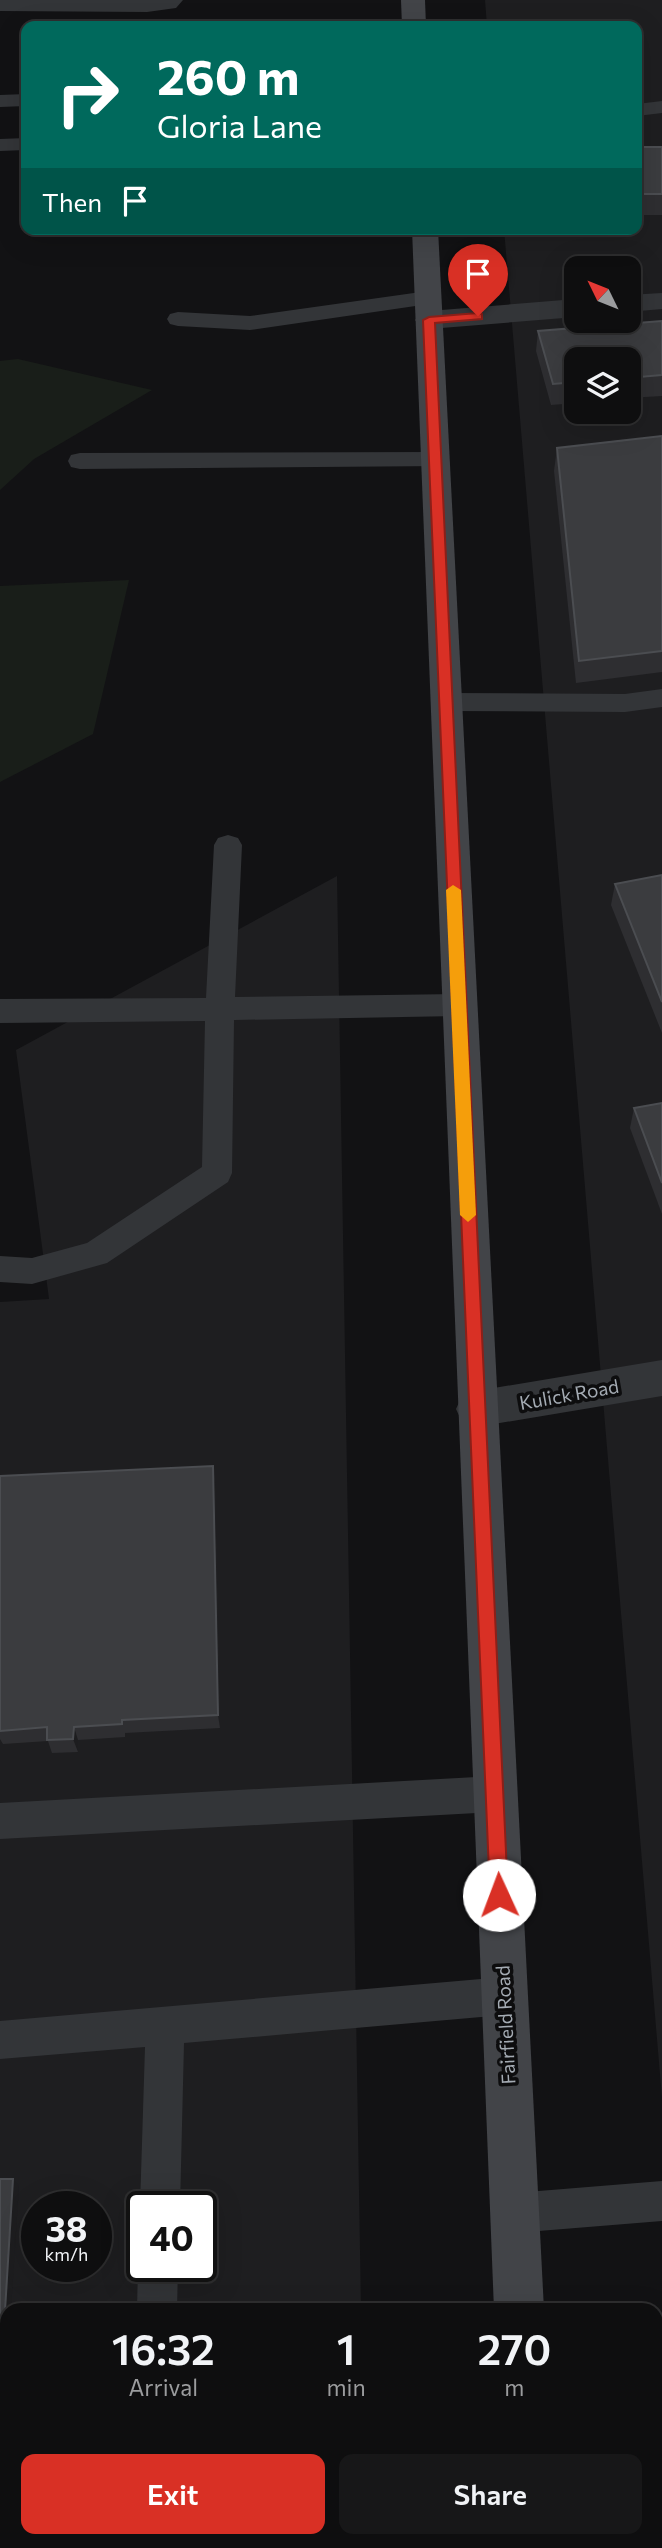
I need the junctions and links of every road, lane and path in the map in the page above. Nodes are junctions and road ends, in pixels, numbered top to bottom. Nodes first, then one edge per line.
1 (173, 0) edge
2 (413, 0) edge
3 (0, 5) edge
4 (414, 21) edge
5 (21, 100) edge
6 (0, 101) edge
7 (662, 107) edge
8 (642, 109) edge
9 (21, 144) edge
10 (0, 145) edge
11 (425, 235) edge
12 (662, 301) edge
13 (641, 303) edge
14 (564, 308) edge
15 (428, 309) junction
16 (178, 318) dead end
17 (435, 460) junction
18 (80, 461) dead end
19 (662, 698) edge
20 (446, 702) junction
21 (228, 845) dead end
22 (459, 1005) junction
23 (220, 1009) junction
24 (0, 1012) edge
25 (0, 1269) edge
26 (662, 1378) edge
27 (477, 1409) junction
28 (495, 1794) junction
29 (0, 1821) edge
30 (504, 1996) junction
31 (165, 2025) junction
32 (0, 2040) edge
33 (160, 2191) edge
34 (662, 2201) edge
35 (514, 2213) junction
36 (158, 2282) edge
37 (157, 2303) edge
38 (519, 2303) edge

1 - 3 lane
2 - 4 street
5 - 6 lane
7 - 8 lane
9 - 10 lane
11 - 15 street, Fairfield Road
12 - 13 street
14 - 15 street
15 - 16 lane
15 - 17 street, Fairfield Road
17 - 18 lane
17 - 20 street, Fairfield Road
19 - 20 lane
20 - 22 street, Fairfield Road
21 - 23 lane
22 - 23 lane
22 - 27 street, Fairfield Road
23 - 24 lane
23 - 25 lane
26 - 27 street, Kulick Road
27 - 28 street, Fairfield Road
28 - 29 lane
28 - 30 street, Fairfield Road
30 - 31 lane
30 - 35 street, Fairfield Road
31 - 32 lane
31 - 33 lane
34 - 35 lane
35 - 38 street, Fairfield Road
36 - 37 lane

